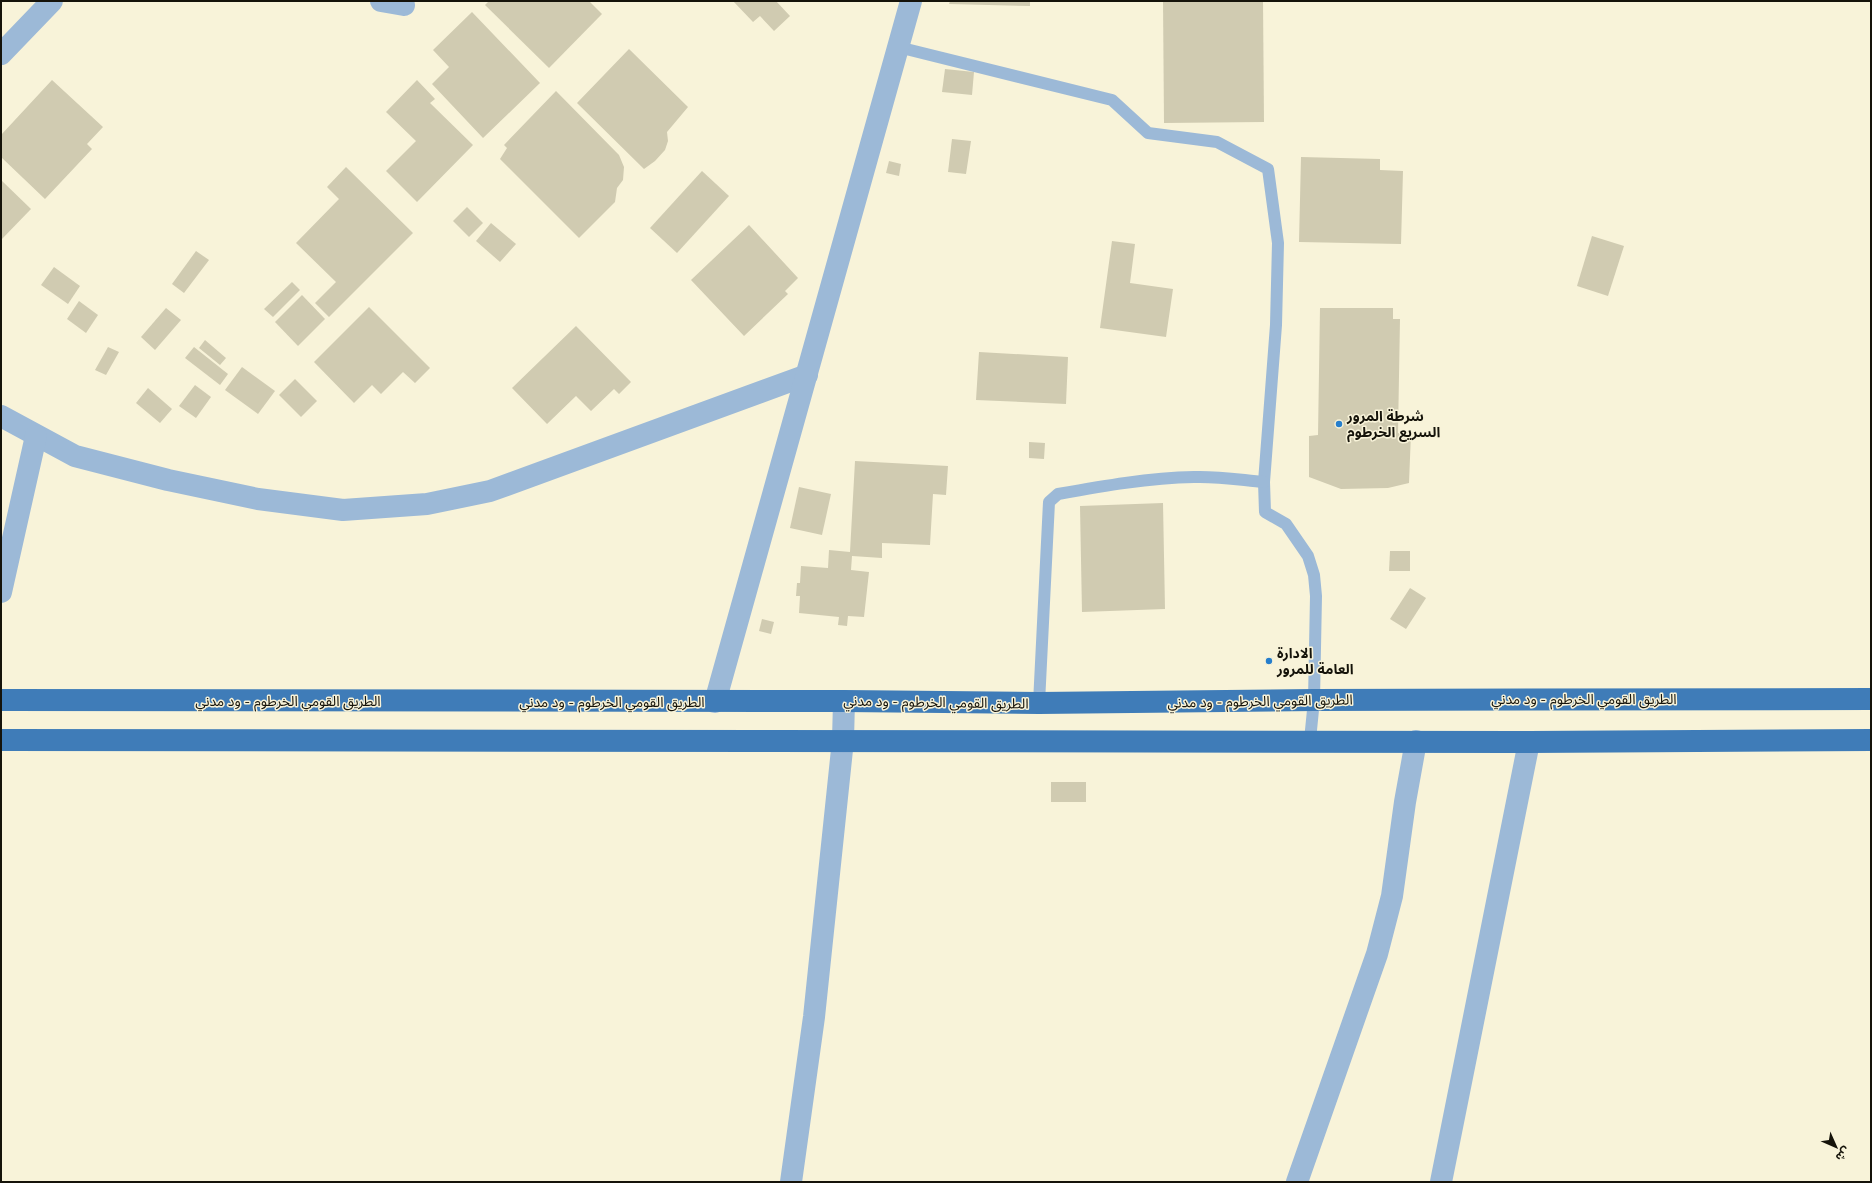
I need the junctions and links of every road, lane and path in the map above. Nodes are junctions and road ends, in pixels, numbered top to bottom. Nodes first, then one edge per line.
1 (52, 1) edge
2 (381, 1) edge
3 (911, 1) edge
4 (404, 5) dead end
5 (898, 47) junction
6 (1, 54) edge
7 (807, 375) junction
8 (1, 416) edge
9 (36, 436) junction
10 (1264, 482) junction
11 (1, 592) edge
12 (1871, 699) edge
13 (1, 700) edge
14 (1314, 700) junction
15 (844, 701) junction
16 (715, 702) junction
17 (1040, 703) junction
18 (1, 740) edge
19 (843, 740) junction
20 (1310, 740) junction
21 (1871, 740) edge
22 (1416, 741) junction
23 (1529, 742) junction
24 (791, 1182) edge
25 (1297, 1182) edge
26 (1441, 1182) edge

1 - 6 street
2 - 4 street
3 - 5 street
5 - 7 street
5 - 10 lane
7 - 9 street
7 - 16 street
8 - 9 street
9 - 11 street
10 - 14 lane
10 - 17 lane
12 - 14 highway, الطريق القومي الخرطوم - ود مدني
13 - 16 highway, الطريق القومي الخرطوم - ود مدني
14 - 17 highway, الطريق القومي الخرطوم - ود مدني
14 - 20 lane
15 - 16 highway, الطريق القومي الخرطوم - ود مدني
15 - 17 highway, الطريق القومي الخرطوم - ود مدني
15 - 19 street
18 - 19 highway
19 - 20 highway
19 - 24 street
20 - 22 highway
21 - 23 highway
22 - 23 highway
22 - 25 street
23 - 26 street

